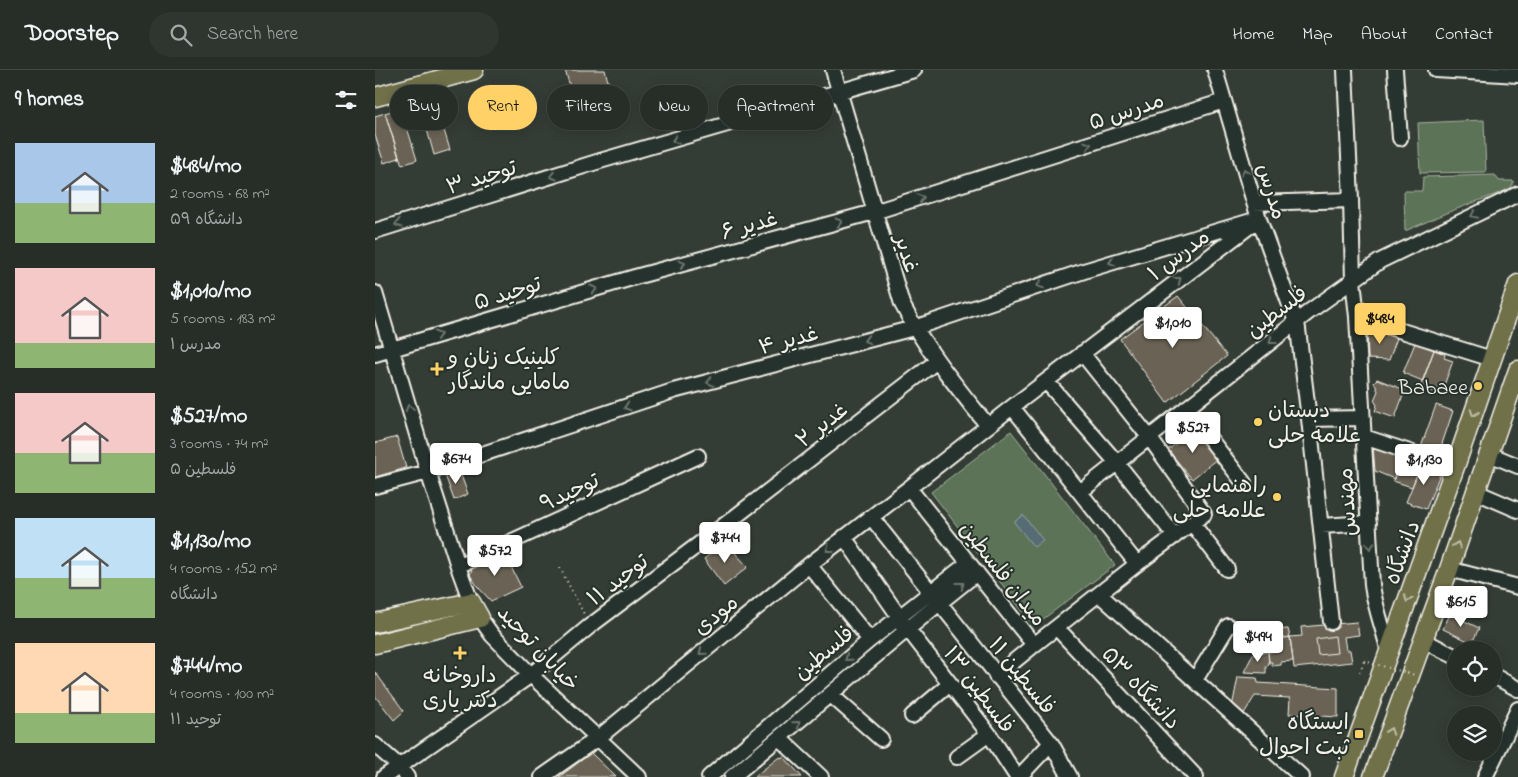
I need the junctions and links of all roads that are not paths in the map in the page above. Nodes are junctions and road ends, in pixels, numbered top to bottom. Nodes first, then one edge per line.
1 (474, 70) edge
2 (833, 70) edge
3 (914, 70) edge
4 (1215, 70) edge
5 (1345, 70) edge
6 (1395, 70) edge
7 (1436, 70) edge
8 (1518, 75) edge
9 (840, 92) junction
10 (375, 97) edge
11 (1224, 101) junction
12 (1400, 138) dead end
13 (1518, 194) edge
14 (1351, 200) junction
15 (1254, 203) junction
16 (874, 212) junction
17 (1259, 219) junction
18 (375, 231) edge
19 (635, 277) joint
20 (1353, 280) junction
21 (1518, 284) edge
22 (375, 293) edge
23 (1357, 316) junction
24 (1296, 322) junction
25 (914, 328) junction
26 (391, 349) junction
27 (1082, 353) junction
28 (375, 354) edge
29 (1492, 359) junction
30 (937, 361) junction
31 (1518, 370) edge
32 (1046, 381) junction
33 (1515, 391) edge
34 (1012, 407) junction
35 (1186, 408) junction
36 (1363, 418) junction
37 (1309, 419) junction
38 (988, 426) junction
39 (1149, 437) junction
40 (1364, 437) junction
41 (1489, 454) junction
42 (698, 456) dead end
43 (1117, 463) junction
44 (1518, 466) edge
45 (1455, 467) junction
46 (428, 472) junction
47 (1244, 483) dead end
48 (375, 486) edge
49 (909, 488) junction
50 (1079, 492) junction
51 (1476, 492) junction
52 (1518, 510) edge
53 (871, 517) junction
54 (731, 520) joint
55 (1192, 523) junction
56 (1369, 523) junction
57 (1321, 526) junction
58 (1175, 536) junction
59 (844, 538) junction
60 (1137, 564) junction
61 (809, 565) junction
62 (458, 566) junction
63 (972, 568) junction
64 (1227, 569) dead end
65 (1449, 569) junction
66 (1518, 587) edge
67 (1099, 594) junction
68 (934, 598) junction
69 (471, 602) junction
70 (480, 618) junction
71 (1331, 622) dead end
72 (375, 623) edge
73 (903, 623) junction
74 (1228, 626) dead end
75 (1057, 628) junction
76 (870, 640) junction
77 (1423, 640) junction
78 (375, 644) edge
79 (1034, 645) junction
80 (1447, 652) edge
81 (1389, 653) junction
82 (531, 675) junction
83 (996, 676) junction
84 (1195, 680) junction
85 (1502, 680) edge
86 (950, 684) junction
87 (1518, 689) edge
88 (831, 695) junction
89 (1518, 709) edge
90 (913, 716) dead end
91 (989, 734) junction
92 (598, 738) junction
93 (779, 738) junction
94 (881, 738) dead end
95 (375, 744) edge
96 (1051, 744) junction
97 (957, 758) dead end
98 (399, 766) junction
99 (734, 776) edge
100 (384, 777) edge
101 (407, 777) edge
102 (542, 777) edge
103 (639, 777) edge
104 (709, 777) edge
105 (821, 777) edge
106 (1018, 777) edge
107 (1070, 777) edge
108 (1196, 777) edge
109 (1302, 777) edge
110 (1344, 777) edge
111 (1373, 777) edge
112 (1485, 777) edge

1 - 10 main road
2 - 9 street, غدیر
3 - 9 street, توحید ۳
4 - 11 street, مدرس
5 - 14 street, مهندس
6 - 12 street
7 - 8 street
9 - 16 street, غدیر
9 -> 18 street, توحید ۳
15 -> 11 street, مدرس
16 -> 11 street, مدرس ۵
13 -> 20 street, فلسطین
14 - 15 street
14 - 20 street, مهندس
15 - 17 street, مدرس
19 -> 16 street, غدیر ۶
16 - 25 street, غدیر
17 - 24 street, مدرس
17 -> 25 street, غدیر ۴
27 -> 17 street, مدرس ۱
26 -> 19 street, توحید ۵
20 - 23 street, مهندس
20 - 24 street, فلسطین
21 - 29 main road, دانشگاه
22 - 26 street, خیابان توحید
23 - 29 street
23 - 36 street, مهندس
24 -> 35 street, فلسطین
24 - 37 street, مدرس
25 - 30 street, غدیر
25 -> 46 street, غدیر ۴
26 - 28 street, توحید ۵
46 -> 26 street, خیابان توحید
27 - 32 street, مدرس ۱
27 - 39 street
29 -> 45 main road, دانشگاه
30 - 38 street, غدیر
30 - 54 street, غدیر ۲
31 - 33 main road
32 - 34 street, مدرس ۱
32 - 43 street
33 - 41 main road
34 - 38 street
34 - 50 street
35 - 39 street, فلسطین
35 - 47 street
36 - 37 street
36 - 40 street, مهندس
37 - 57 street, مدرس
38 - 49 street
39 - 43 street, فلسطین
39 - 55 street, میدان فلسطین
40 - 45 street
40 - 56 street, مهندس
41 - 44 street
41 - 51 main road
42 - 62 street, توحید۹
43 - 50 street, فلسطین
43 - 58 street
45 -> 81 main road, دانشگاه
46 - 48 street, غدیر ۴
46 - 62 street, خیابان توحید
49 - 53 street, مودی
49 - 63 street, میدان فلسطین
50 - 60 street
51 - 52 street
65 -> 51 main road
53 - 59 street, مودی
53 - 68 street, فلسطین ۱۱
54 - 82 street, توحید ۱۱
55 - 58 street, میدان فلسطین
55 - 64 street
56 - 57 street
56 -> 81 street, مهندس
57 - 71 street, مدرس
58 - 60 street, میدان فلسطین
59 -> 61 street, مودی
59 - 73 street, فلسطین ۱۳
60 - 67 street, میدان فلسطین
61 - 76 street
61 -> 92 street, مودی
62 - 69 street, خیابان توحید
63 - 68 street, فلسطین
63 - 79 street, میدان فلسطین
65 - 66 street
65 - 77 main road
67 - 75 street, میدان فلسطین
67 - 84 street
68 - 73 street, فلسطین
68 - 83 street, فلسطین ۱۱
69 - 70 main road, خیابان توحید
69 - 72 main road
70 - 78 main road
70 - 82 street, خیابان توحید
73 - 76 street, فلسطین
73 - 86 street, فلسطین ۱۳
73 - 88 street, فلسطین
74 - 84 street
75 - 79 street, میدان فلسطین
75 - 108 street, دانشگاه ۵۳
76 -> 104 street, فلسطین
77 - 80 street
111 -> 77 main road
79 - 83 street
81 - 110 main road, دانشگاه
82 - 92 street, خیابان توحید
82 - 98 street, توحید ۱۱
83 - 96 street, فلسطین ۱۱
84 - 109 street
85 - 87 street
86 - 90 street
86 - 91 street, فلسطین ۱۳
93 -> 88 street, فلسطین
88 - 94 street
89 - 112 street
91 - 97 street
91 - 106 street, فلسطین ۱۳
92 - 102 street, مودی
92 - 103 street, خیابان توحید
93 - 99 street, فلسطین
93 - 105 street
95 - 98 street
96 - 106 street
96 - 107 street, فلسطین ۱۱
98 - 100 street, توحید ۱۱
98 - 101 street

